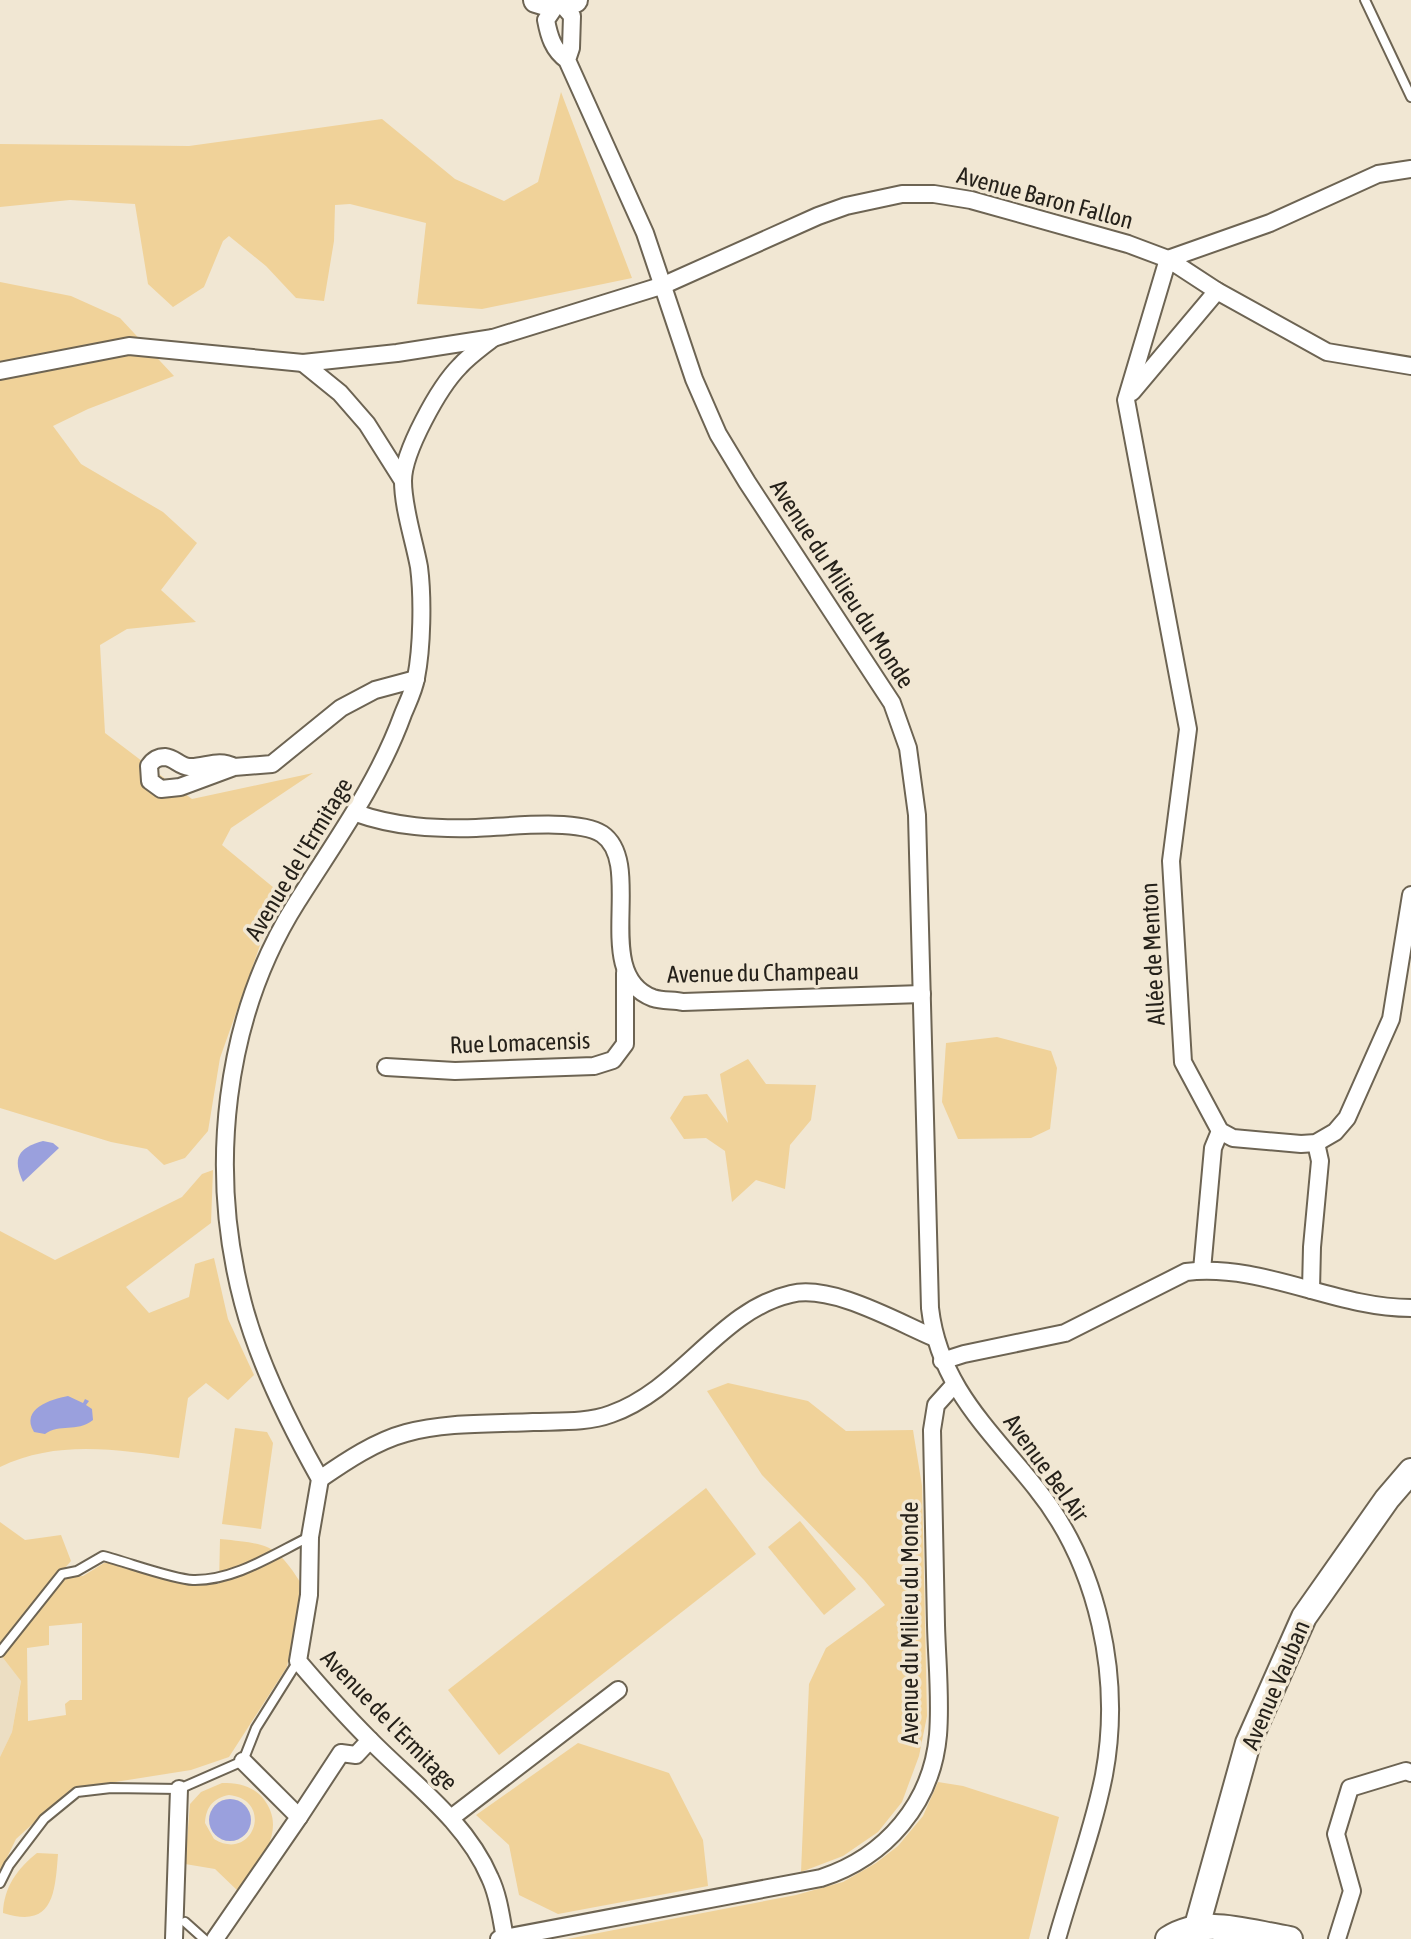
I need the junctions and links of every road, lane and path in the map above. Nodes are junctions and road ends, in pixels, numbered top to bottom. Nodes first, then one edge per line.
1 (536, 0) edge
2 (575, 0) edge
3 (1365, 0) edge
4 (559, 1) edge
5 (1411, 97) edge
6 (1411, 169) edge
7 (1168, 259) junction
8 (664, 285) junction
9 (1217, 291) junction
10 (493, 338) junction
11 (303, 363) junction
12 (1411, 366) edge
13 (0, 371) edge
14 (1126, 400) junction
15 (403, 481) junction
16 (416, 679) junction
17 (234, 767) dead end
18 (356, 813) junction
19 (1411, 895) edge
20 (625, 973) junction
21 (922, 994) junction
22 (386, 1067) dead end
23 (1220, 1131) junction
24 (1316, 1143) junction
25 (1202, 1270) junction
26 (1311, 1290) junction
27 (1411, 1308) edge
28 (935, 1338) junction
29 (942, 1361) junction
30 (954, 1385) junction
31 (1411, 1471) edge
32 (320, 1479) junction
33 (310, 1537) junction
34 (0, 1652) edge
35 (298, 1661) junction
36 (618, 1690) dead end
37 (370, 1740) junction
38 (243, 1761) junction
39 (1411, 1773) edge
40 (179, 1789) junction
41 (299, 1817) junction
42 (451, 1818) junction
43 (0, 1883) edge
44 (185, 1922) dead end
45 (1197, 1926) junction
46 (502, 1938) edge
47 (174, 1939) edge
48 (204, 1939) edge
49 (215, 1939) edge
50 (1057, 1939) edge
51 (1168, 1939) edge
52 (1290, 1939) edge
53 (1337, 1939) edge

1 - 4 main road
2 - 4 main road
3 - 5 lane
4 - 8 street, Avenue du Milieu du Monde
6 - 7 street
7 - 8 street, Avenue Baron Fallon
7 - 9 street, Avenue Baron Fallon
7 - 14 street, Allée de Menton
8 - 10 street, Avenue de l'Ermitage
8 - 21 street, Avenue du Milieu du Monde
9 - 12 street, Avenue Baron Fallon
9 - 14 street
10 - 11 street, Avenue de l'Ermitage
10 - 15 street, Avenue de l'Ermitage
11 - 13 street
11 - 15 street, Avenue de l'Ermitage
14 - 23 street, Allée de Menton
15 - 16 street, Avenue de l'Ermitage
16 - 17 street
16 - 18 street, Avenue de l'Ermitage
18 - 20 street
18 - 32 street, Avenue de l'Ermitage
19 - 24 street
20 - 21 street, Avenue du Champeau
20 - 22 street, Rue Lomacensis
21 - 28 street, Avenue du Milieu du Monde
23 - 24 street
23 - 25 street
24 - 26 street
25 - 26 street
25 - 29 street
26 - 27 street
28 - 29 street, Avenue du Milieu du Monde
28 - 32 street
29 - 30 street, Avenue Bel Air
30 - 46 street, Avenue du Milieu du Monde
30 - 50 street, Avenue Bel Air
31 - 45 main road, Avenue Vauban
32 - 33 street, Avenue de l'Ermitage
33 - 34 lane
33 - 35 street, Avenue de l'Ermitage
35 - 37 street, Avenue de l'Ermitage
35 - 38 lane
36 - 42 street
37 - 41 street
37 - 42 street, Avenue de l'Ermitage
38 - 40 lane
38 - 41 street
39 - 53 street
40 - 43 lane
40 - 47 street
41 - 49 street
42 - 46 street, Avenue de l'Ermitage
44 - 48 lane
45 - 51 main road
45 - 52 main road

